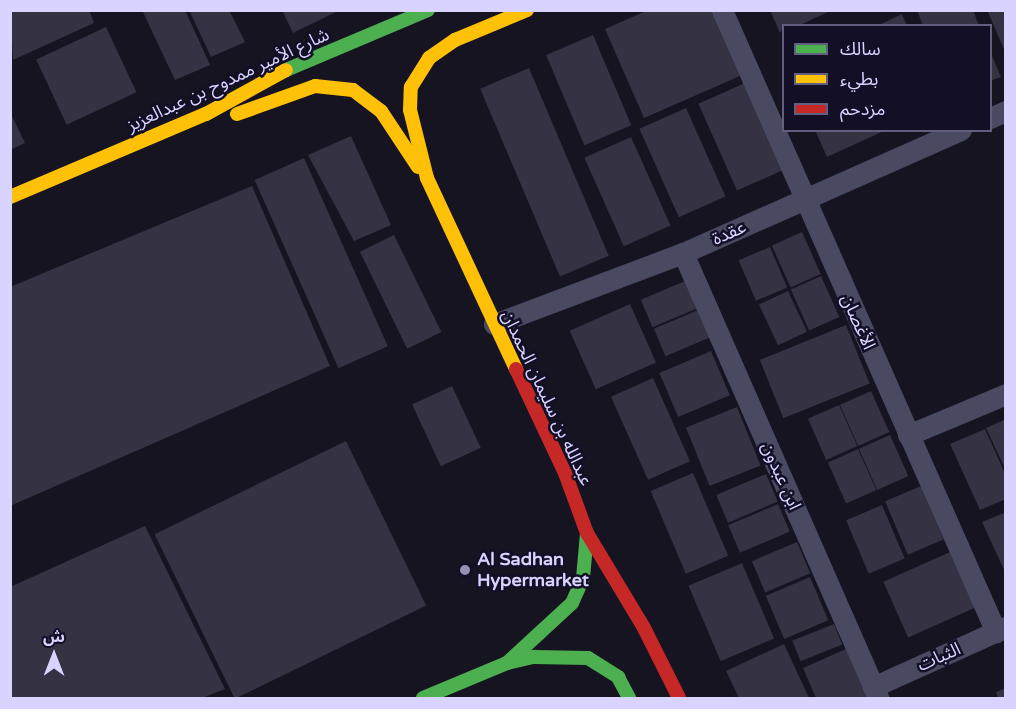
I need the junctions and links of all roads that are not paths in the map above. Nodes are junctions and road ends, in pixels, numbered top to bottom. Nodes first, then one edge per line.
1 (428, 10) edge
2 (527, 10) edge
3 (722, 10) edge
4 (206, 114) junction
5 (956, 132) edge
6 (427, 178) junction
7 (10, 197) edge
8 (804, 199) junction
9 (683, 253) junction
10 (494, 324) junction
11 (1005, 394) edge
12 (908, 435) junction
13 (586, 533) junction
14 (1001, 630) edge
15 (507, 663) junction
16 (876, 693) edge
17 (423, 699) edge
18 (629, 699) edge
19 (679, 699) edge

1 - 4 street, شارع الأمير ممدوح بن عبدالعزيز
2 - 6 street
3 - 8 street, الأغصان
4 - 6 street
4 - 7 street, شارع الأمير ممدوح بن عبدالعزيز
5 - 8 street, عقدة
6 - 10 street, عبدالله بن سليمان الحمدان
8 - 9 street, عقدة
8 - 12 street, الأغصان
9 - 10 street, عقدة
9 - 16 street, ابن عبدون
10 - 13 street, عبدالله بن سليمان الحمدان
11 - 12 street
12 - 14 street, الأغصان
13 - 15 street
13 - 19 street, عبدالله بن سليمان الحمدان
14 - 16 street, الثبات
15 - 17 street
15 - 18 street

